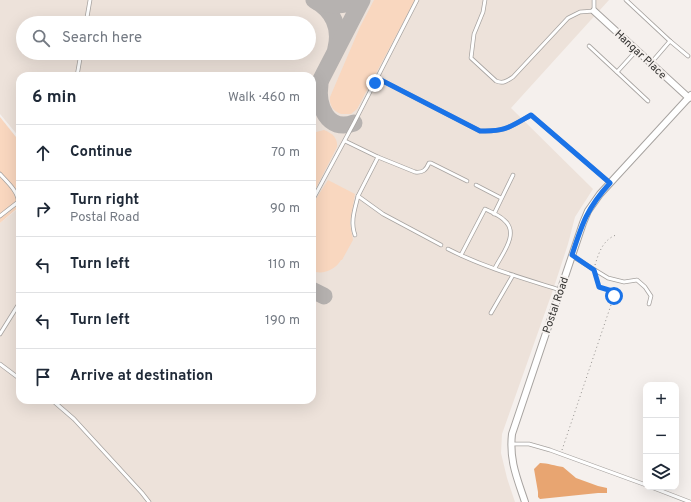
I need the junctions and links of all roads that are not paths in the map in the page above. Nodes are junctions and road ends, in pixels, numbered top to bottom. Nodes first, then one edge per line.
1 (90, 0) edge
2 (417, 0) edge
3 (485, 0) edge
4 (594, 0) edge
5 (626, 0) edge
6 (594, 10) junction
7 (87, 16) edge
8 (670, 40) junction
9 (590, 46) dead end
10 (636, 50) junction
11 (688, 56) dead end
12 (80, 60) edge
13 (650, 63) junction
14 (78, 72) edge
15 (617, 72) junction
16 (377, 78) junction
17 (690, 98) edge
18 (648, 101) dead end
19 (345, 141) junction
20 (378, 157) junction
21 (0, 174) edge
22 (513, 175) dead end
23 (467, 181) dead end
24 (610, 183) junction
25 (476, 185) dead end
26 (316, 194) edge
27 (16, 195) edge
28 (358, 196) junction
29 (501, 198) junction
30 (16, 204) edge
31 (494, 214) junction
32 (0, 216) edge
33 (355, 235) dead end
34 (441, 245) dead end
35 (448, 248) dead end
36 (461, 255) junction
37 (572, 255) junction
38 (495, 268) junction
39 (513, 275) junction
40 (560, 290) junction
41 (649, 304) dead end
42 (16, 308) edge
43 (491, 313) dead end
44 (0, 334) edge
45 (0, 364) edge
46 (16, 376) edge
47 (57, 404) edge
48 (511, 444) junction
49 (643, 484) edge
50 (658, 490) edge
51 (149, 502) edge
52 (525, 502) edge
53 (690, 502) edge

1 - 7 lane
2 - 16 lane
3 - 6 lane
4 - 6 lane
5 - 8 lane
6 - 10 street, Hangar Place
8 - 11 lane
8 - 13 lane
9 - 15 lane
10 - 13 street, Hangar Place
10 - 15 lane
12 - 14 lane
13 - 17 street, Hangar Place
15 - 18 lane
16 - 19 lane
16 - 24 lane
17 - 24 street, Postal Road
19 - 20 lane
19 - 26 lane
20 - 23 lane
20 - 28 lane
21 - 27 lane
22 - 29 lane
24 - 37 street, Postal Road
25 - 29 lane
28 - 33 lane
28 - 34 lane
29 - 31 lane
30 - 32 lane
31 - 36 lane
31 - 38 lane
35 - 36 lane
36 - 38 lane
37 - 40 street, Postal Road
37 - 41 lane
38 - 39 lane
39 - 40 lane
39 - 43 lane
40 - 48 street, Postal Road
42 - 44 lane
45 - 46 lane
47 - 51 lane
48 - 49 lane
48 - 52 street, Postal Road
50 - 53 lane

